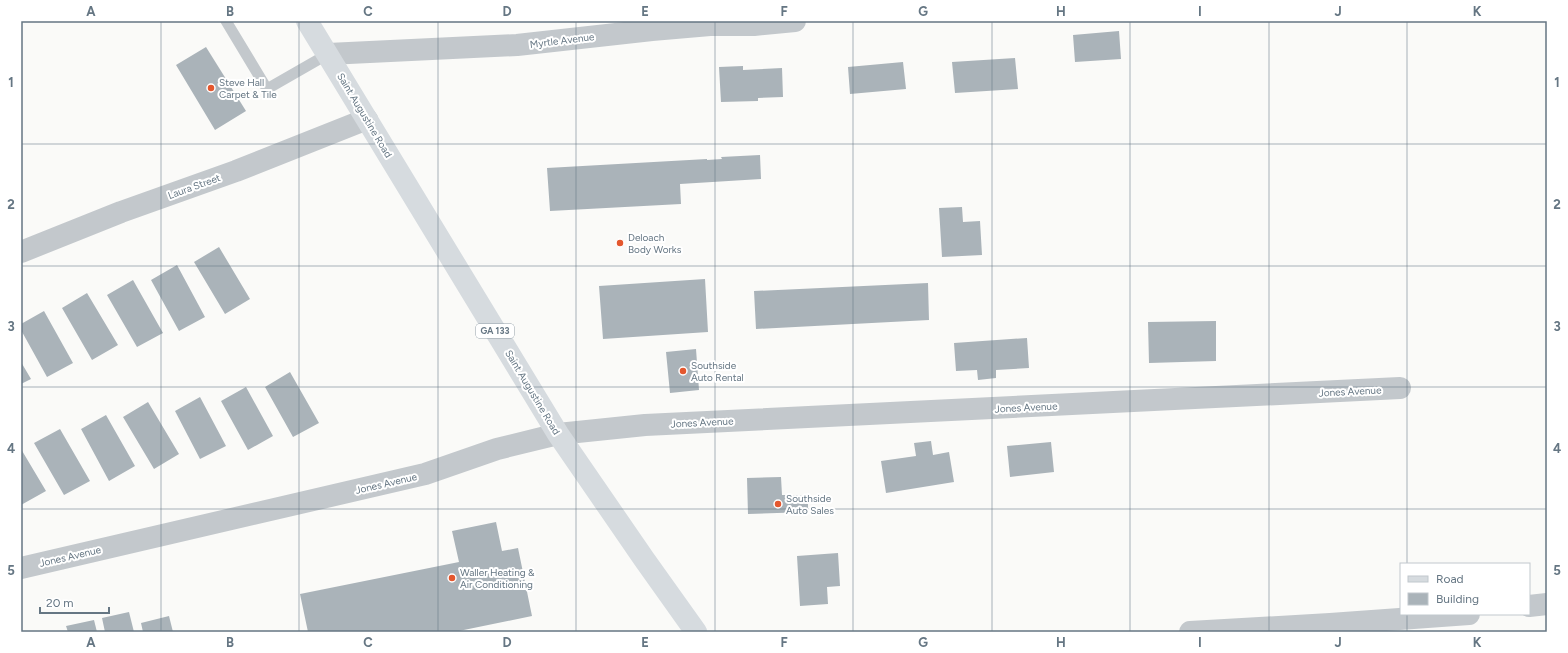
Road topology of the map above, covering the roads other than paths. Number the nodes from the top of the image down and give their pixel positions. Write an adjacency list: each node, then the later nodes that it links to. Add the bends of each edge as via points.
1 (226, 21): 4 (lane, via 267,89)
2 (307, 21): 4 (main road, Saint Augustine Road / GA 133)
3 (795, 21): 4 (street, Myrtle Avenue, via 652,30 517,45)
4 (328, 54): 5 (main road, Saint Augustine Road / GA 133)
5 (367, 118): 6 (street, Laura Street, via 236,171 121,212); 8 (main road, Saint Augustine Road / GA 133)
6 (21, 252)
7 (1400, 388): 8 (street, Jones Avenue, via 645,425)
8 (558, 434): 9 (street, Jones Avenue, via 497,449 425,474); 13 (main road, Saint Augustine Road / GA 133)
9 (21, 568)
10 (1547, 604): 11 (street)
11 (1530, 606)
12 (1455, 615): 14 (street)
13 (696, 632)
14 (1190, 632)

